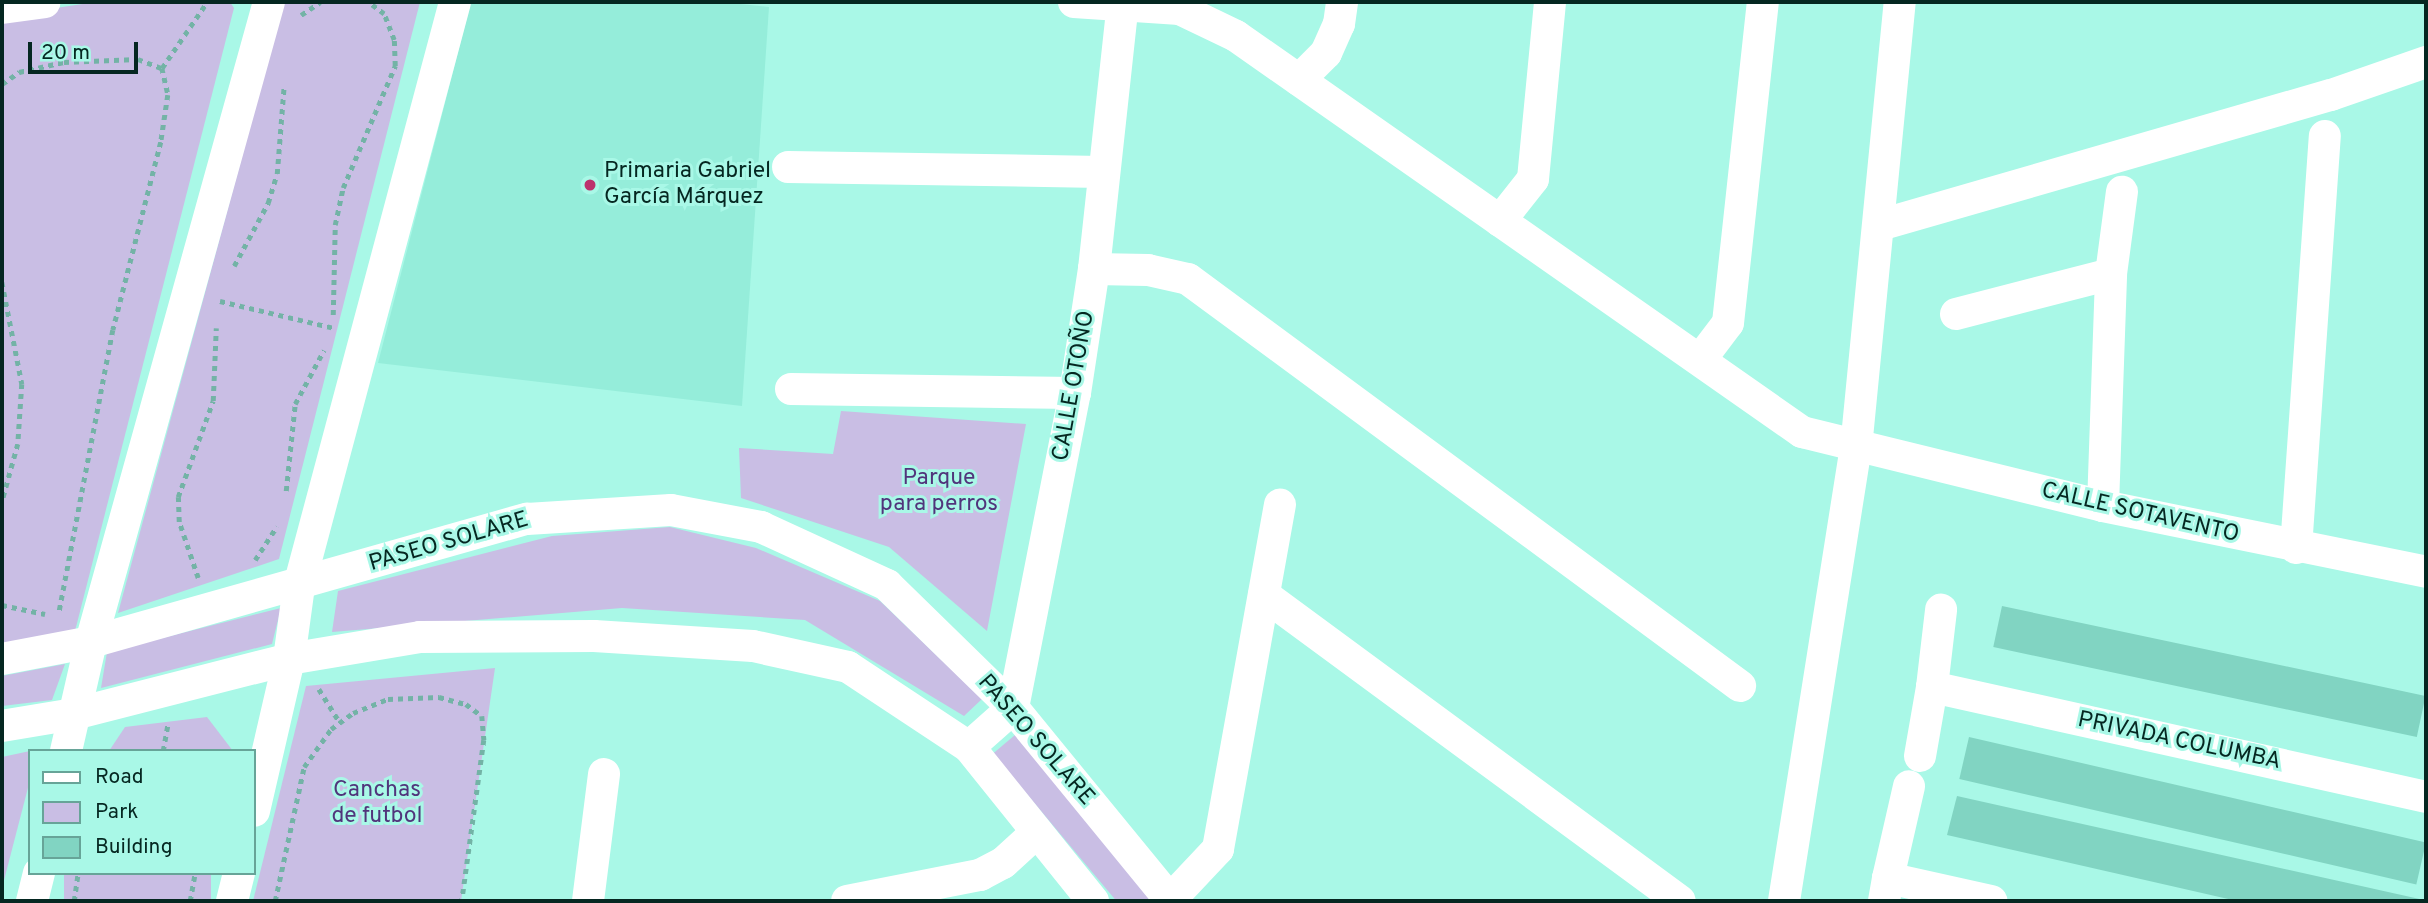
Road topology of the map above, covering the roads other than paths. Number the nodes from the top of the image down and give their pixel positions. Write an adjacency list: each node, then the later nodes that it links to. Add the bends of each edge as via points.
1 (45, 2): 10 (street)
2 (269, 2): 33 (street)
3 (455, 2): 30 (street)
4 (1074, 2): 9 (street, CALLE SOTAVENTO)
5 (1342, 2): 12 (street, via 1339,24 1326,53)
6 (1550, 2): 17 (street, via 1532,179)
7 (1763, 2): 22 (street, via 1728,323)
8 (1900, 2): 18 (street)
9 (1123, 4): 12 (street, CALLE SOTAVENTO, via 1180,9 1236,36); 15 (street, CALLE OTOÑO)
10 (2, 8)
11 (2426, 62): 18 (street, via 2331,95)
12 (1299, 80): 17 (street, CALLE SOTAVENTO)
13 (2325, 136): 28 (street)
14 (788, 167): 15 (street)
15 (1102, 172): 19 (street, CALLE OTOÑO)
16 (2122, 192): 20 (street)
17 (1500, 221): 22 (street, CALLE SOTAVENTO)
18 (1880, 225): 25 (street)
19 (1094, 269): 24 (street, CALLE OTOÑO); 36 (street, via 1148,270 1188,279)
20 (2111, 274): 21 (street); 27 (street)
21 (1956, 314)
22 (1700, 360): 25 (street, CALLE SOTAVENTO, via 1802,432)
23 (791, 389): 24 (street)
24 (1075, 393): 38 (street, CALLE OTOÑO)
25 (1856, 448): 27 (street, CALLE SOTAVENTO); 59 (street)
26 (1280, 505): 31 (street)
27 (2103, 506): 28 (street, CALLE SOTAVENTO)
28 (2296, 548): 29 (street, CALLE SOTAVENTO)
29 (2426, 572)
30 (299, 586): 33 (street, PASEO SOLARE); 35 (street); 38 (street, PASEO SOLARE, via 527,519 671,510 761,527 887,585)
31 (1264, 595): 52 (street, via 1218,849); 58 (street)
32 (1941, 610): 37 (street)
33 (91, 642): 34 (street, PASEO SOLARE); 39 (street)
34 (2, 659)
35 (289, 659): 39 (street); 41 (street, via 420,637 594,636 753,646 848,667); 47 (street)
36 (1740, 686)
37 (1932, 687): 43 (street); 46 (street, PRIVADA COLUMBA)
38 (1013, 708): 41 (street); 52 (street, PASEO SOLARE)
39 (74, 715): 40 (street); 42 (street)
40 (2, 726)
41 (969, 747): 48 (street)
42 (66, 749)
43 (1920, 757)
44 (604, 774): 55 (street)
45 (1909, 786): 51 (street)
46 (2426, 797)
47 (256, 802)
48 (1037, 832): 56 (street, via 1003,863 980,875); 57 (street)
49 (38, 875): 53 (street)
50 (238, 875): 54 (street)
51 (1886, 890): 60 (street)
52 (1171, 900)
53 (32, 901)
54 (232, 901)
55 (588, 901)
56 (847, 901)
57 (1093, 901)
58 (1680, 901)
59 (1784, 901)
60 (1991, 901)

